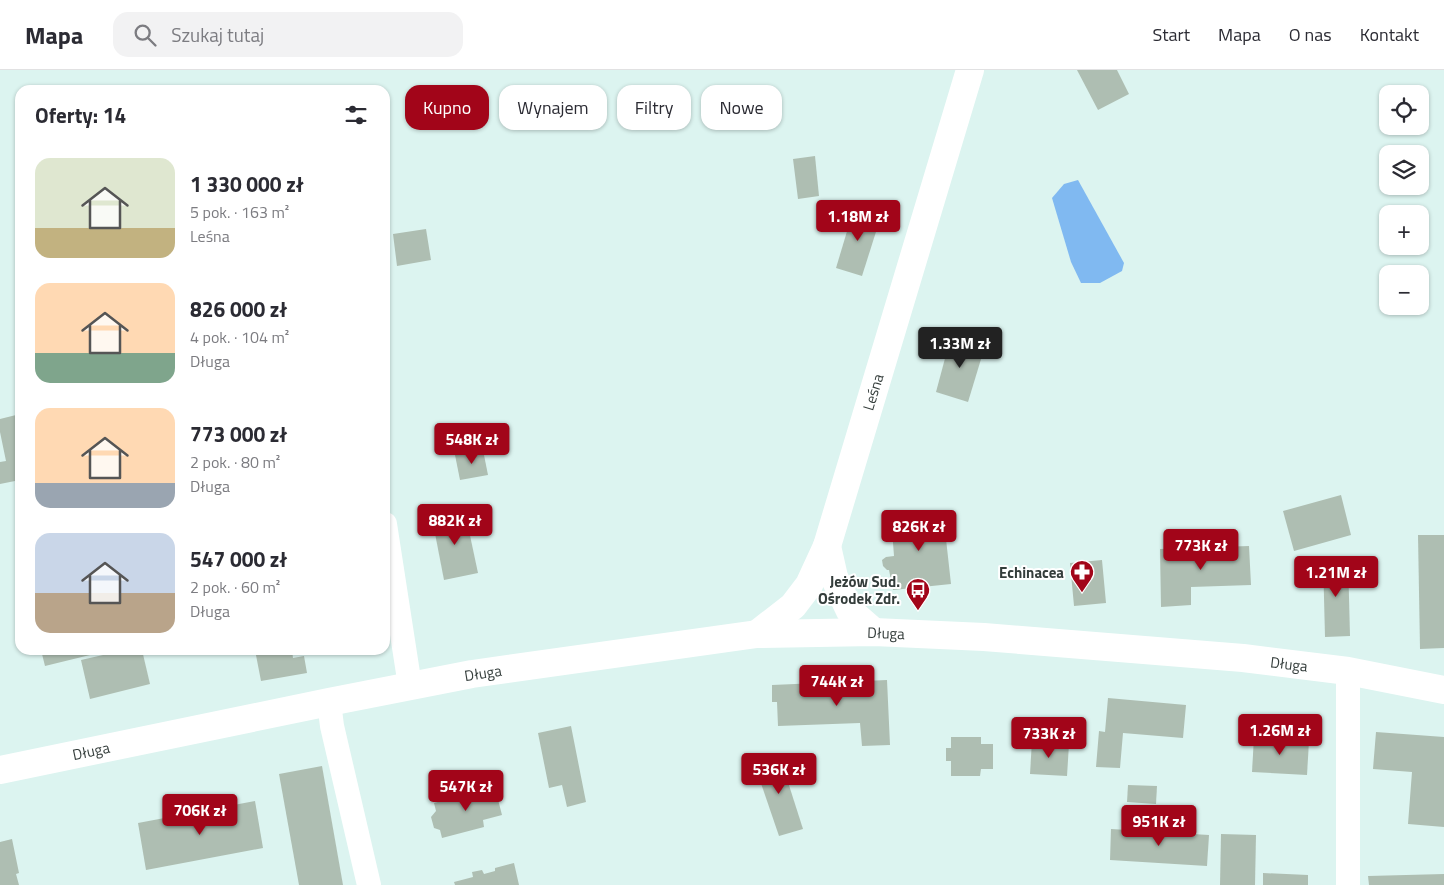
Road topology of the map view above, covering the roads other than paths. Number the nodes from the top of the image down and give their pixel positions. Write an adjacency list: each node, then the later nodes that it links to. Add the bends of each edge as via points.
1 (970, 70): 2 (street, Leśna)
2 (827, 546): 4 (street, via 834,577 850,610); 5 (street, Leśna, via 809,585 793,606)
3 (390, 556): 7 (street)
4 (874, 632): 5 (street, Długa); 6 (street, Długa, via 984,637 1224,656)
5 (758, 634): 7 (street, Długa, via 472,674)
6 (1348, 671): 8 (street, Długa); 12 (street)
7 (410, 686): 9 (street, Długa)
8 (1444, 690)
9 (329, 702): 10 (street, Długa); 11 (street)
10 (0, 770)
11 (369, 885)
12 (1348, 885)

